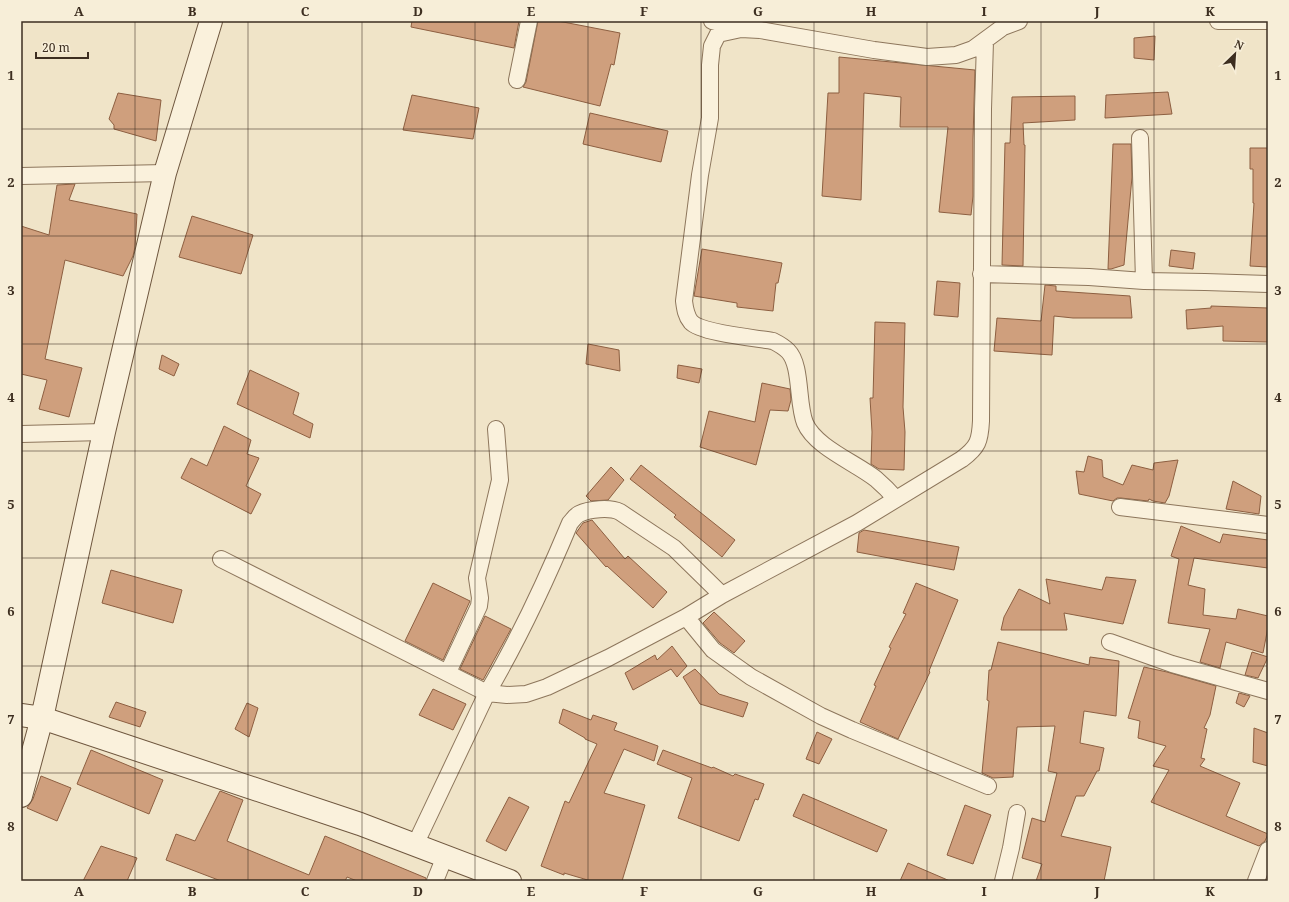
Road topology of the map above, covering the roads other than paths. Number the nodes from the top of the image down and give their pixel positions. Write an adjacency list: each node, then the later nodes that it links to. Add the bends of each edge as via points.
1 (211, 21): 11 (main road)
2 (529, 21): 9 (street)
3 (712, 21): 7 (street)
4 (1019, 21): 8 (street, via 1003,27)
5 (1218, 21): 6 (street)
6 (1268, 21)
7 (742, 29): 8 (street, via 927,57 956,55); 19 (street, via 718,34 712,46 710,118 700,175 684,301 685,312 692,323 704,329 773,341 790,352 797,374 805,422 812,435 877,480)
8 (985, 41): 13 (street)
9 (517, 80)
10 (1140, 138): 14 (street)
11 (165, 173): 12 (street); 17 (main road)
12 (21, 176)
13 (981, 274): 14 (street); 19 (street, via 980,438 972,451 962,459)
14 (1144, 281): 15 (street)
15 (1268, 284)
16 (496, 429): 26 (street, via 500,480 477,578 480,606)
17 (104, 432): 18 (street); 29 (main road)
18 (21, 434)
19 (896, 499): 23 (street, via 857,523)
20 (1120, 507): 21 (street)
21 (1268, 525)
22 (221, 559): 26 (street)
23 (722, 595): 24 (street); 28 (street, via 674,548 613,508 579,514 570,524 532,610)
24 (686, 617): 28 (street, via 547,687 526,694); 30 (street, via 713,650 751,677 821,716)
25 (1110, 642): 27 (street, via 1172,664)
26 (448, 672): 28 (street)
27 (1268, 691)
28 (487, 693): 33 (street)
29 (32, 716): 31 (main road); 33 (main road, via 353,822)
30 (988, 786)
31 (21, 796)
32 (1017, 813): 38 (street)
33 (415, 845): 35 (main road)
34 (1268, 850): 39 (street)
35 (446, 856): 36 (street); 37 (main road)
36 (435, 881)
37 (510, 881)
38 (1003, 881)
39 (1256, 881)

